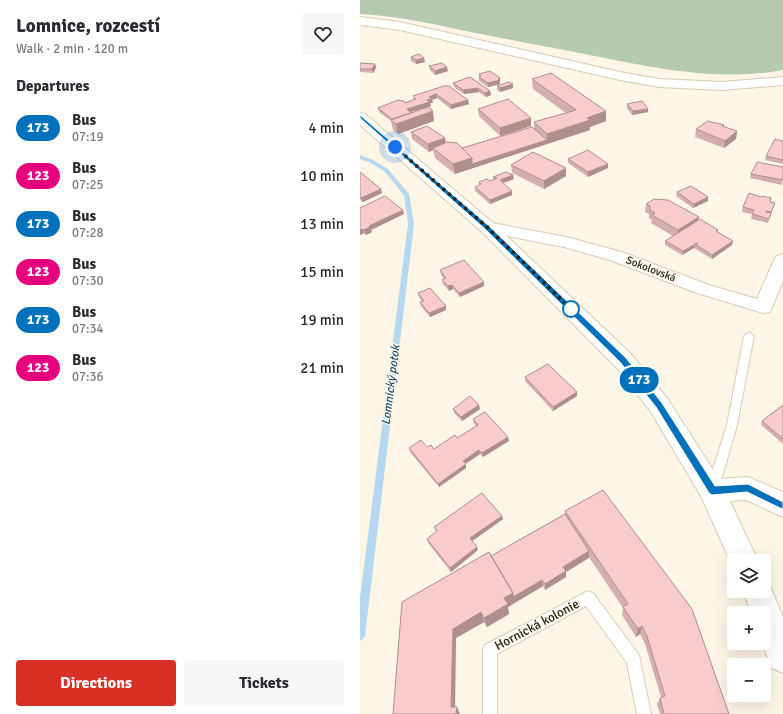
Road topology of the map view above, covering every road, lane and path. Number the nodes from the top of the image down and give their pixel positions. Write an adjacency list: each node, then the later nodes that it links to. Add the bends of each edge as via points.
1 (360, 21): 2 (street, via 400,26 660,83 722,86)
2 (783, 81)
3 (360, 117): 4 (street)
4 (487, 227): 5 (street, Sokolovská, via 566,242 616,256 703,290 763,307); 7 (street, via 623,360 659,405)
5 (783, 260)
6 (749, 336): 7 (lane, via 732,425)
7 (712, 491): 8 (street, via 748,488); 9 (street)
8 (783, 505)
9 (741, 554)
10 (761, 598): 11 (street)
11 (783, 657)
12 (490, 714): 13 (lane, Hornická kolonie, via 490,650 588,598 634,660)
13 (644, 714)

